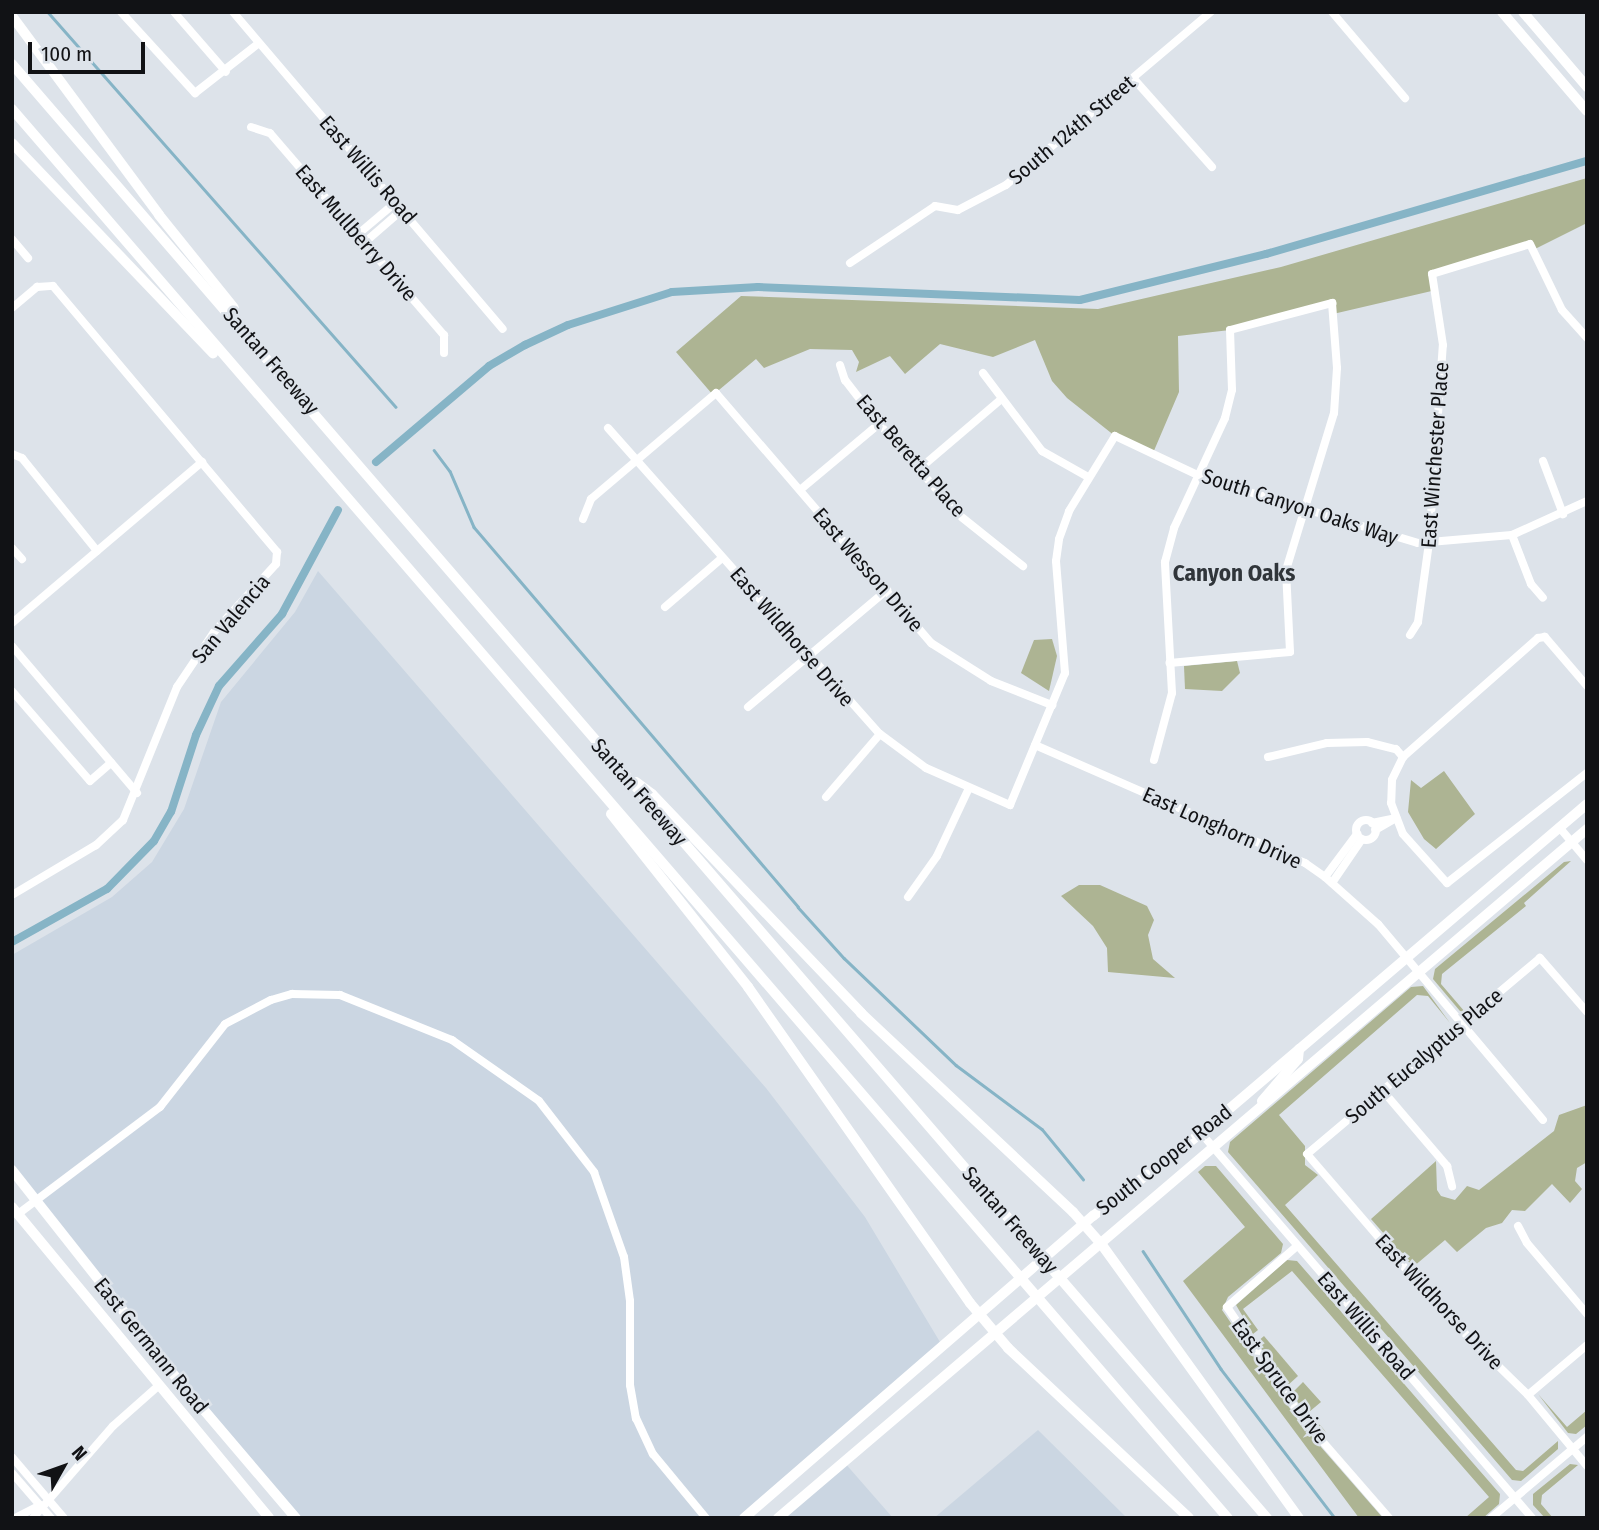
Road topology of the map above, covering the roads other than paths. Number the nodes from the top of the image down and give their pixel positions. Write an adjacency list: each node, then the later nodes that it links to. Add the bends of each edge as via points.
1 (121, 12): 11 (street, via 187,88 199,93)
2 (174, 12): 11 (street)
3 (233, 12): 9 (street, East Willis Road)
4 (1211, 12): 12 (street, South 124th Street)
5 (1332, 12): 14 (street)
6 (1502, 12): 16 (main road)
7 (1523, 12): 13 (main road)
8 (12, 16): 40 (highway, via 159,215)
9 (259, 43): 11 (street); 20 (street, East Willis Road)
10 (12, 64): 40 (highway, Santan Freeway)
11 (226, 72)
12 (1133, 78): 19 (street); 28 (street, South 124th Street, via 1006,185 958,210 935,206)
13 (1587, 87)
14 (1405, 98)
15 (12, 109): 35 (highway, Santan Freeway)
16 (1587, 111)
17 (251, 127): 24 (street, East Mullberry Drive, via 270,133)
18 (12, 143): 35 (highway, via 203,344)
19 (1212, 167)
20 (396, 202): 21 (street, East Willis Road); 22 (street)
21 (402, 210): 23 (street); 30 (street, East Willis Road)
22 (374, 221): 23 (street); 24 (street)
23 (381, 229): 26 (street)
24 (357, 235): 26 (street, East Mullberry Drive)
25 (12, 239): 27 (street)
26 (364, 243): 32 (street, East Mullberry Drive, via 444,335)
27 (28, 258)
28 (850, 263)
29 (12, 308): 43 (street, San Valencia, via 37,287 53,286)
30 (503, 329)
31 (1587, 338): 53 (street, East Winchester Place, via 1562,310 1530,244 1432,274 1443,345)
32 (444, 353)
33 (840, 366): 37 (street, East Beretta Place, via 845,380)
34 (983, 373): 36 (street)
35 (252, 388): 77 (highway, Santan Freeway)
36 (999, 401): 44 (street); 46 (street, via 1042,451)
37 (879, 424): 44 (street, East Beretta Place); 47 (street)
38 (608, 428): 41 (street, East Wildhorse Drive)
39 (12, 454): 55 (street, via 22,457)
40 (352, 454): 78 (highway, Santan Freeway)
41 (636, 460): 47 (street, East Wesson Drive, via 716,393); 51 (street, via 592,499); 56 (street, East Wildhorse Drive)
42 (1543, 461): 50 (street)
43 (202, 462): 55 (street); 81 (street, San Valencia, via 277,552 276,564 195,658 177,687)
44 (918, 470): 58 (street, East Beretta Place, via 959,515)
45 (1200, 476): 46 (street, South Canyon Oaks Way, via 1115,436); 49 (street, South Canyon Oaks Way); 49 (street, via 1232,390 1230,330 1332,303 1337,368 1334,413); 66 (street, via 1174,528 1165,562)
46 (1088, 477): 69 (street, South Canyon Oaks Way, via 1069,511 1056,561 1065,673)
47 (800, 490): 59 (street, East Wesson Drive)
48 (1587, 501): 50 (street, South Canyon Oaks Way)
49 (1306, 511): 53 (street, South Canyon Oaks Way, via 1393,538); 66 (street, via 1286,570 1290,652)
50 (1563, 514): 52 (street, South Canyon Oaks Way)
51 (583, 519)
52 (1512, 535): 53 (street, South Canyon Oaks Way); 60 (street, via 1531,584)
53 (1429, 543): 63 (street, East Winchester Place, via 1418,622)
54 (13, 550): 57 (street)
55 (97, 551): 62 (street)
56 (722, 558): 61 (street); 65 (street, East Wildhorse Drive)
57 (22, 559)
58 (1023, 566)
59 (887, 590): 65 (street); 69 (street, East Wesson Drive, via 930,643 959,664)
60 (1543, 598)
61 (665, 607)
62 (12, 623)
63 (1410, 635)
64 (12, 646): 76 (street)
65 (807, 655): 70 (street); 71 (street, East Wildhorse Drive)
66 (1170, 663): 75 (street, via 1172,693)
67 (1587, 686): 74 (street, via 1545,637 1538,638)
68 (12, 691): 76 (street, via 90,781)
69 (1052, 705): 72 (street, South Canyon Oaks Way)
70 (748, 706)
71 (880, 734): 80 (street, East Wildhorse Drive, via 926,768); 82 (street)
72 (1035, 745): 84 (street, South Canyon Oaks Way); 92 (street, East Longhorn Drive, via 1305,863)
73 (1268, 757): 74 (street, via 1327,743 1367,741 1396,749)
74 (1402, 757): 85 (street, via 1392,780)
75 (1154, 760)
76 (111, 763): 81 (street)
77 (579, 766): 115 (highway, via 606,808 748,987); 139 (highway, Santan Freeway)
78 (619, 770): 110 (highway, via 652,794 783,936); 140 (highway, Santan Freeway)
79 (1587, 773): 85 (street, via 1447,883 1409,843)
80 (969, 788): 84 (street, East Wildhorse Drive); 94 (street, via 937,856)
81 (137, 793): 93 (street, San Valencia, via 122,820 96,845)
82 (826, 797)
83 (1587, 804): 87 (main road, South Cooper Road)
84 (1010, 805)
85 (1396, 818): 86 (street)
86 (1374, 826): 89 (street, via 1370,839); 89 (street, via 1359,823)
87 (1559, 827): 90 (street); 95 (main road, South Cooper Road)
88 (1587, 829): 90 (main road, South Cooper Road)
89 (1359, 836): 92 (street)
90 (1572, 842): 91 (street); 96 (main road, South Cooper Road)
91 (1587, 860)
92 (1328, 880): 95 (street, East Longhorn Drive, via 1378,924)
93 (12, 895)
94 (908, 897)
95 (1407, 958): 96 (street, East Longhorn Drive); 99 (main road, South Cooper Road)
96 (1418, 971): 98 (street, East Longhorn Drive); 101 (main road, South Cooper Road)
97 (1587, 1012): 98 (street, South Eucalyptus Place, via 1540,958)
98 (1462, 1023): 100 (street, South Eucalyptus Place); 102 (street, East Longhorn Drive)
99 (1299, 1049): 101 (main road, via 1294,1064); 103 (main road, South Cooper Road)
100 (1383, 1091): 105 (street, South Eucalyptus Place); 107 (street, via 1447,1166)
101 (1256, 1110): 104 (main road, South Cooper Road)
102 (1543, 1119)
103 (1201, 1133): 104 (street, East Willis Road); 110 (main road, South Cooper Road)
104 (1213, 1147): 112 (main road, South Cooper Road); 113 (street, East Willis Road)
105 (1307, 1154): 120 (street, East Wildhorse Drive, via 1444,1313)
106 (12, 1170): 108 (main road, East Germann Road)
107 (1452, 1186)
108 (36, 1201): 109 (street); 118 (main road, East Germann Road); 135 (street, via 170,1098 225,1024 271,1000 292,994 340,995 452,1040 539,1101 593,1171 624,1257 630,1301 630,1385 636,1418 666,1473)
109 (15, 1210): 119 (main road, East Germann Road)
110 (1083, 1224): 112 (highway); 115 (main road, South Cooper Road)
111 (1518, 1226): 114 (street)
112 (1102, 1245): 116 (main road, South Cooper Road); 141 (highway)
113 (1297, 1246): 127 (street, East Willis Road); 142 (street, East Spruce Drive, via 1227,1307 1303,1419)
114 (1587, 1314)
115 (980, 1315): 116 (highway); 136 (main road, South Cooper Road)
116 (997, 1335): 137 (main road, South Cooper Road); 138 (highway)
117 (1587, 1345): 120 (street)
118 (173, 1373): 119 (main road); 134 (main road, East Germann Road)
119 (158, 1386): 126 (street, via 113,1426); 133 (main road, East Germann Road)
120 (1528, 1395): 122 (street, East Wildhorse Drive)
121 (1587, 1437): 122 (street)
122 (1573, 1449): 124 (street, East Wildhorse Drive); 127 (street)
123 (12, 1457): 126 (street)
124 (1587, 1466)
125 (12, 1473): 128 (street)
126 (47, 1498): 128 (street); 132 (street)
127 (1514, 1498): 143 (street); 144 (street, East Willis Road)
128 (40, 1505): 129 (street); 130 (street); 131 (street)
129 (15, 1518)
130 (33, 1518)
131 (51, 1518)
132 (64, 1518)
133 (269, 1518)
134 (296, 1518)
135 (706, 1518)
136 (744, 1518)
137 (778, 1518)
138 (1189, 1518)
139 (1228, 1518)
140 (1267, 1518)
141 (1299, 1518)
142 (1389, 1518)
143 (1491, 1518)
144 (1532, 1518)

